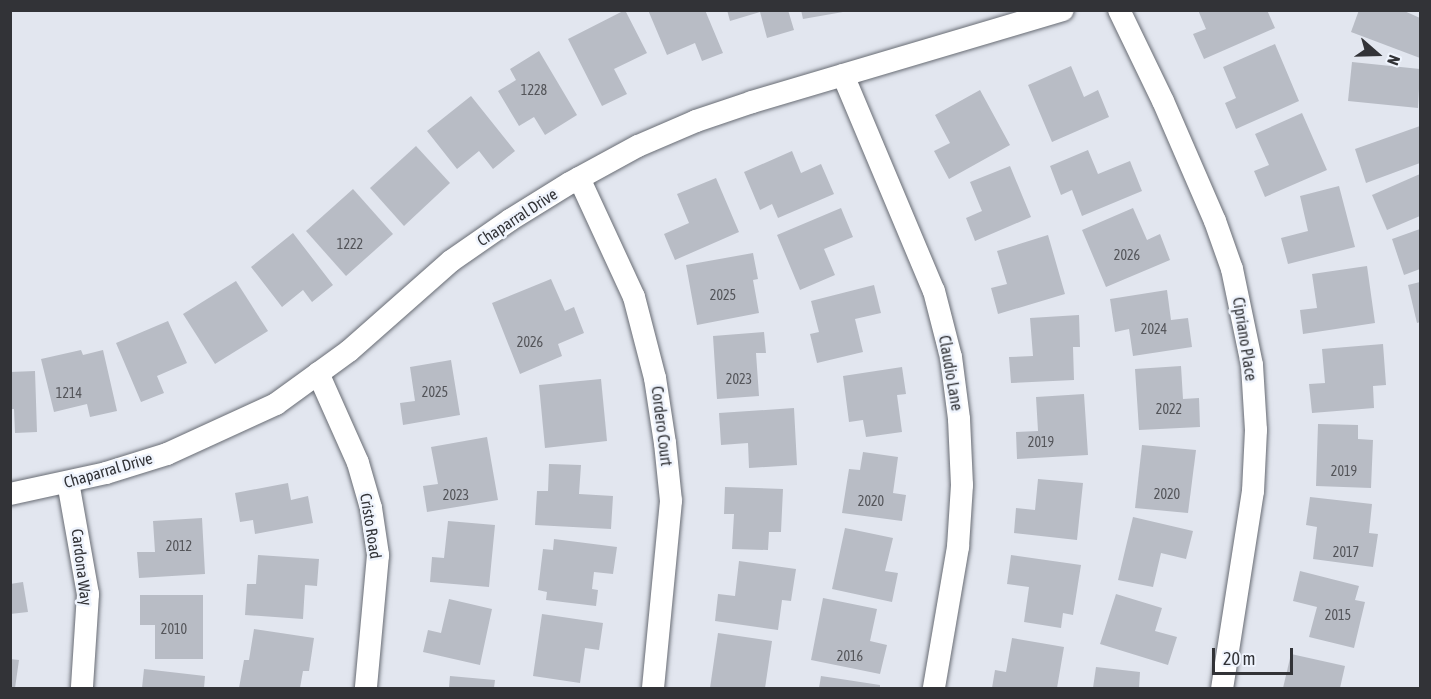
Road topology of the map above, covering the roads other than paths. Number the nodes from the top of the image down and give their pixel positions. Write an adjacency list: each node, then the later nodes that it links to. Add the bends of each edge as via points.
1 (1063, 10): 3 (street, Chaparral Drive)
2 (1119, 10): 12 (street, Cipriano Place, via 1215,221 1232,269 1252,365 1254,491)
3 (843, 75): 4 (street, Chaparral Drive, via 696,121); 11 (street, Claudio Lane, via 934,291 951,357 963,485 958,546)
4 (579, 178): 5 (street, Chaparral Drive, via 451,261); 10 (street, Cordero Court, via 634,297 655,378 665,443 670,501)
5 (318, 373): 6 (street, Chaparral Drive, via 276,404 222,431 167,454); 9 (street, Cristo Road, via 358,464 377,543)
6 (68, 482): 7 (street, Chaparral Drive); 8 (street, Cardona Way, via 88,594)
7 (10, 494)
8 (82, 688)
9 (366, 688)
10 (653, 688)
11 (934, 688)
12 (1222, 688)

